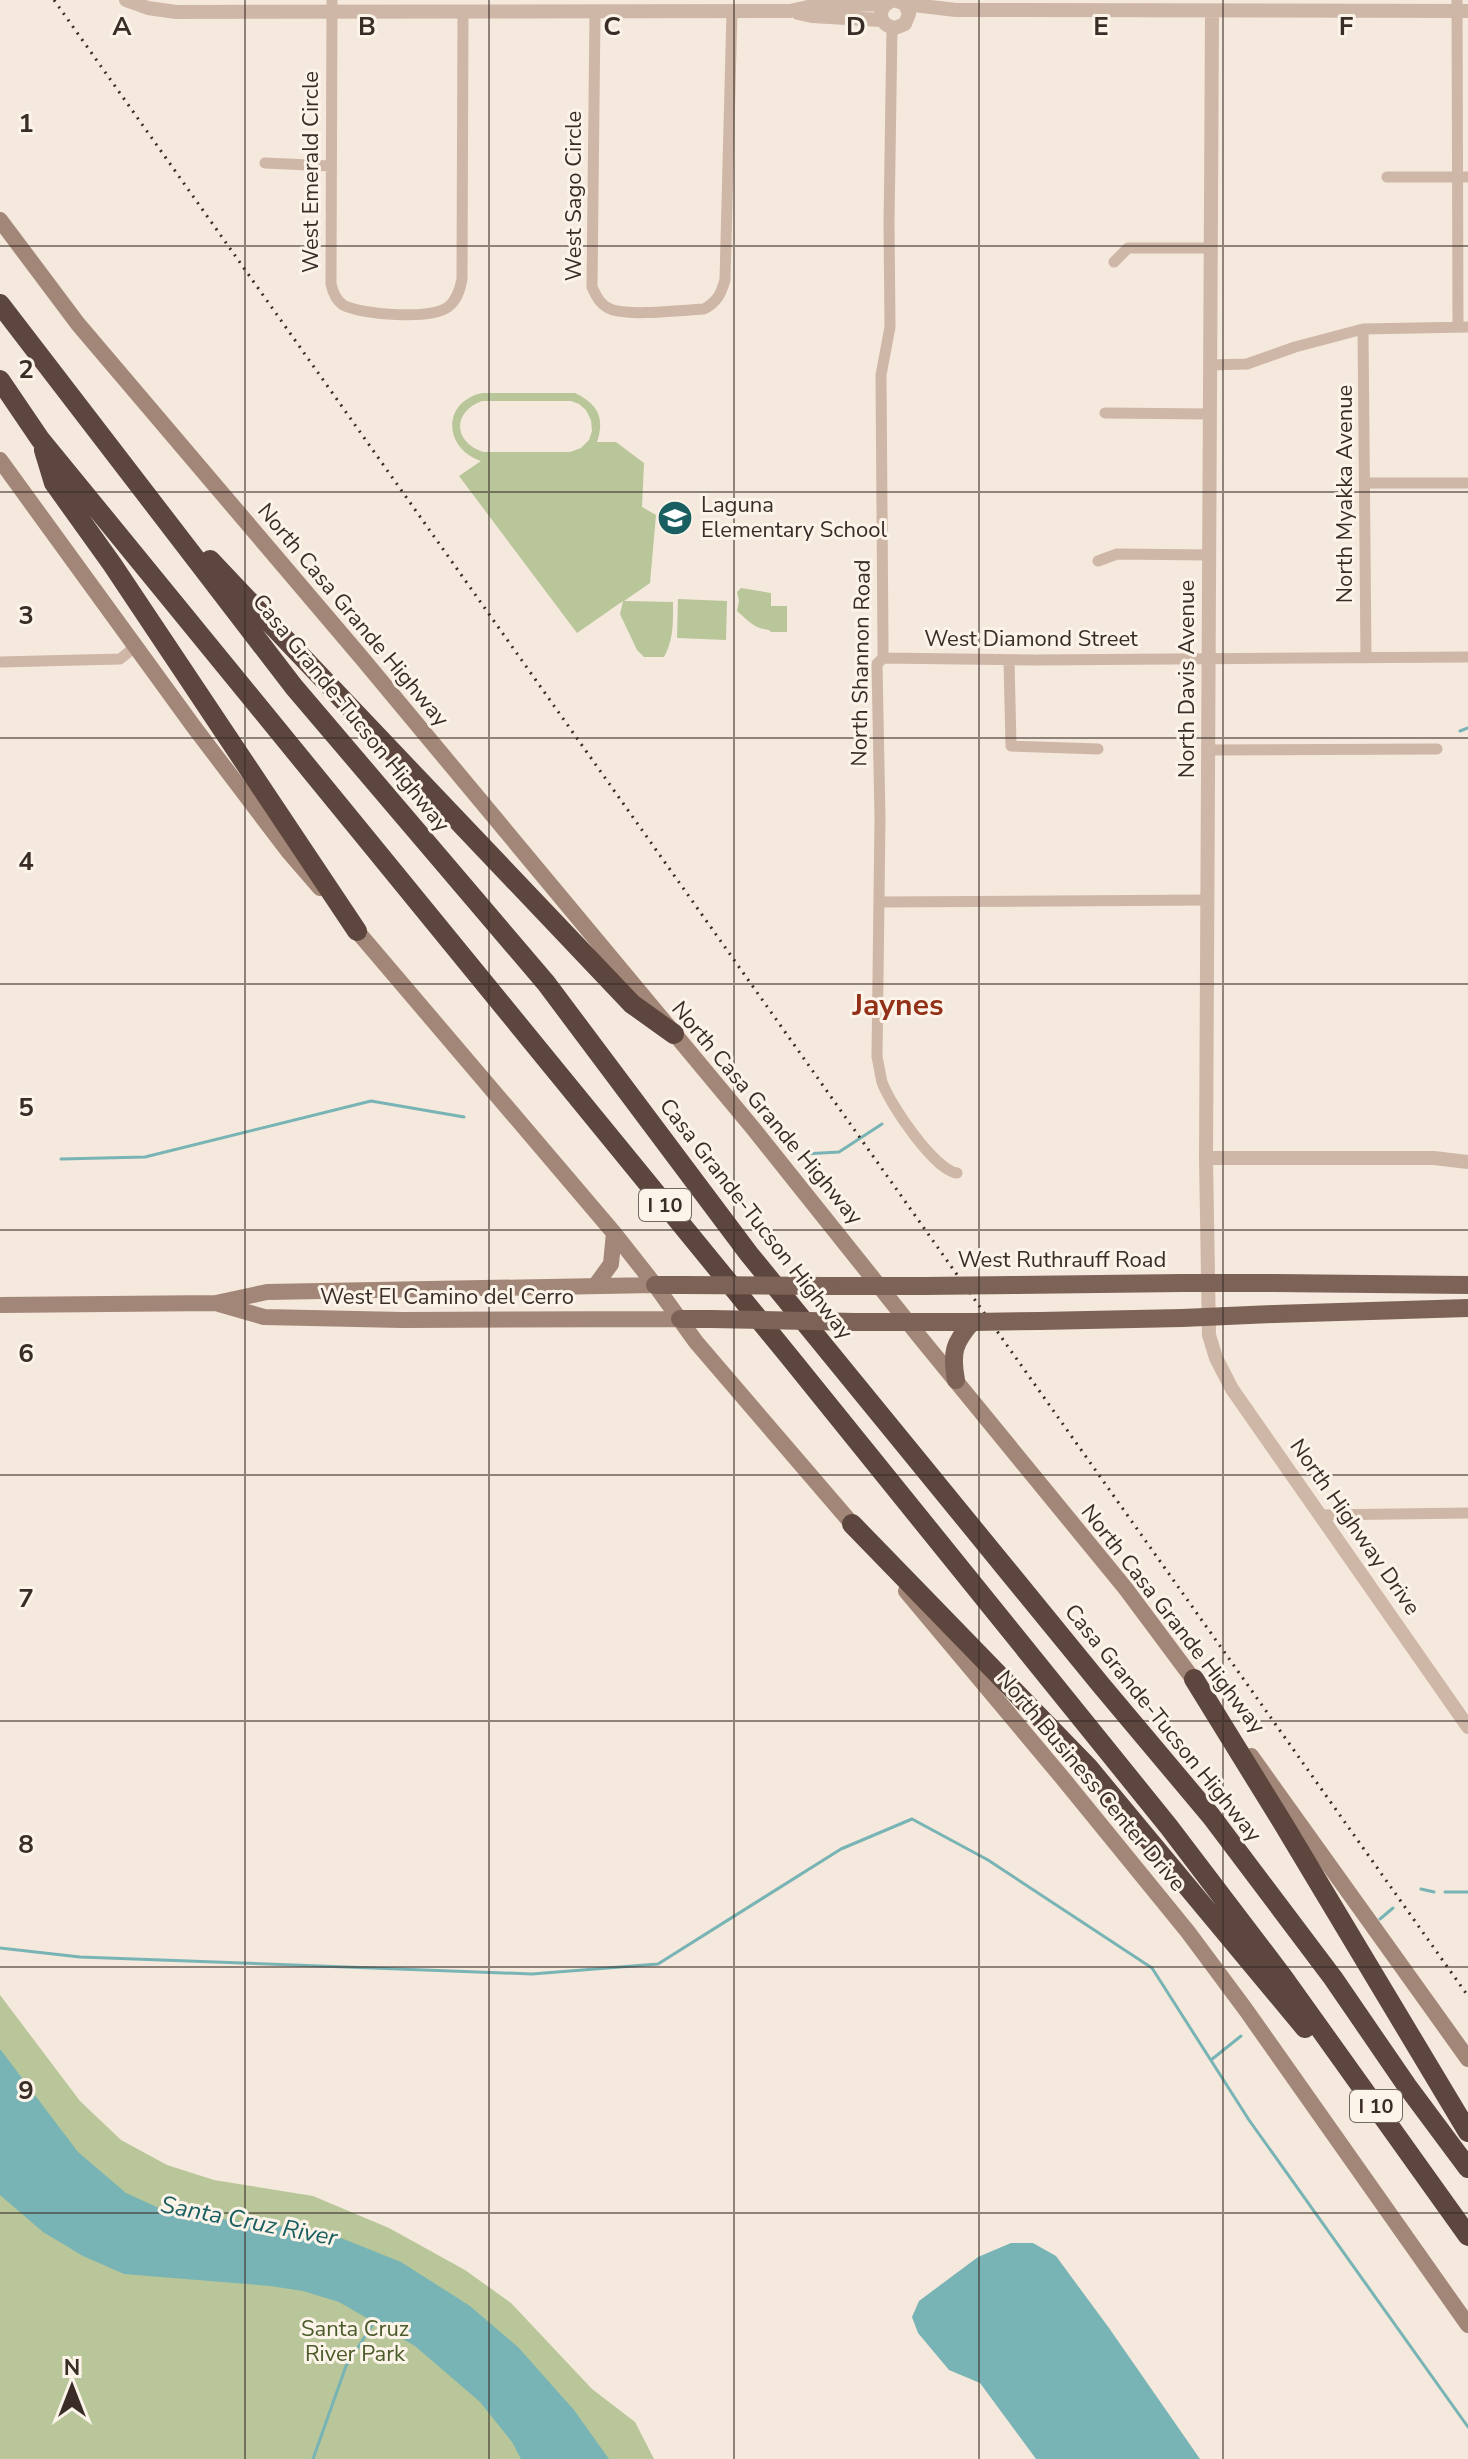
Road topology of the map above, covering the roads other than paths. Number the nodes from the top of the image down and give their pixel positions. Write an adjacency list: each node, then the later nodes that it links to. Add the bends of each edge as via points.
1 (126, 0): 7 (street, via 176,12)
2 (885, 4): 3 (street); 11 (street); 16 (street, via 881,11)
3 (905, 4): 9 (street); 15 (street)
4 (1020, 5): 5 (street); 9 (street)
5 (1134, 5): 12 (street)
6 (1329, 5): 8 (street); 12 (street)
7 (332, 6): 13 (street); 18 (street, West Emerald Circle)
8 (1460, 7): 20 (street)
9 (956, 10): 15 (street)
10 (732, 11): 11 (street); 14 (street); 14 (street, West Sago Circle, via 721,295 704,309 628,312 598,301 592,287)
11 (790, 11): 16 (street)
12 (1212, 11): 22 (street, North Davis Avenue)
13 (463, 12): 14 (street); 18 (street, West Emerald Circle, via 462,279 449,306 432,313 369,313 337,300 331,284)
14 (595, 12)
15 (907, 21): 16 (street, via 902,26)
16 (886, 24): 40 (street, North Shannon Road, via 890,327 881,375)
17 (265, 163): 18 (street)
18 (331, 166)
19 (1387, 177): 20 (street)
20 (1462, 177): 25 (street)
21 (0, 220): 51 (main road, North Casa Grande Highway, via 78,324)
22 (1210, 248): 23 (street, via 1128,248); 27 (street, North Davis Avenue)
23 (1114, 262)
24 (0, 304): 35 (highway, Casa Grande-Tucson Highway / I 10)
25 (1463, 327): 26 (street)
26 (1363, 329): 27 (street, via 1247,364); 33 (street, North Myakka Avenue)
27 (1209, 365): 30 (street, North Davis Avenue)
28 (0, 380): 31 (highway, I 10)
29 (1105, 413): 30 (street)
30 (1209, 414): 36 (street, North Davis Avenue)
31 (40, 439): 50 (highway, via 54,483); 75 (highway, I 10, via 1159,1814)
32 (0, 460): 38 (main road)
33 (1366, 483): 34 (street); 41 (street, North Myakka Avenue)
34 (1468, 483)
35 (151, 502): 51 (highway, via 632,1004); 76 (highway, Casa Grande-Tucson Highway / I 10, via 294,687 546,983 749,1254 1211,1816)
36 (1209, 555): 37 (street, via 1117,554); 42 (street, North Davis Avenue)
37 (1098, 561)
38 (135, 647): 44 (street, via 120,659); 50 (main road, via 288,851)
39 (1468, 657): 41 (street, West Diamond Street)
40 (883, 658): 43 (street, West Diamond Street); 49 (street, North Shannon Road, via 877,664)
41 (1366, 658): 42 (street, West Diamond Street)
42 (1208, 659): 43 (street, West Diamond Street); 47 (street, North Davis Avenue)
43 (1009, 660): 45 (street, via 1011,746)
44 (0, 662)
45 (1098, 749)
46 (1437, 749): 47 (street)
47 (1208, 750): 48 (street, North Davis Avenue)
48 (1208, 900): 49 (street); 52 (street, North Davis Avenue)
49 (879, 902): 54 (street, North Shannon Road, via 877,1057 882,1083 936,1161)
50 (357, 931): 55 (main road)
51 (674, 1034): 59 (main road, North Casa Grande Highway)
52 (1206, 1158): 53 (street); 66 (street, North Davis Avenue)
53 (1468, 1162)
54 (957, 1173)
55 (614, 1233): 56 (main road); 58 (main road, via 611,1264)
56 (655, 1285): 58 (main road, West El Camino del Cerro); 59 (main road, West Ruthrauff Road, bridge); 63 (main road, North Business Center Drive)
57 (1468, 1285): 59 (main road, West Ruthrauff Road, bridge)
58 (595, 1286): 60 (main road, West El Camino del Cerro, via 267,1292)
59 (880, 1286): 64 (main road, North Casa Grande Highway)
60 (216, 1303): 61 (main road, West El Camino del Cerro); 63 (main road, West El Camino del Cerro, via 264,1317)
61 (0, 1305)
62 (1468, 1308): 65 (main road, bridge)
63 (680, 1319): 64 (main road, bridge); 70 (main road, North Business Center Drive)
64 (908, 1322): 65 (main road); 67 (main road, North Casa Grande Highway)
65 (965, 1325): 67 (main road, via 954,1346)
66 (1212, 1347): 69 (street, North Highway Drive, via 1232,1389)
67 (956, 1380): 71 (main road, North Casa Grande Highway)
68 (1468, 1513): 69 (street)
69 (1319, 1515): 72 (street, North Highway Drive)
70 (852, 1524): 75 (highway, via 1088,1767); 78 (main road, North Business Center Drive, via 1188,1932)
71 (1194, 1679): 73 (main road, North Casa Grande Highway); 74 (highway)
72 (1466, 1721)
73 (1468, 2059)
74 (1468, 2132)
75 (1403, 2145): 77 (highway, I 10)
76 (1468, 2168)
77 (1468, 2236)
78 (1468, 2325)

